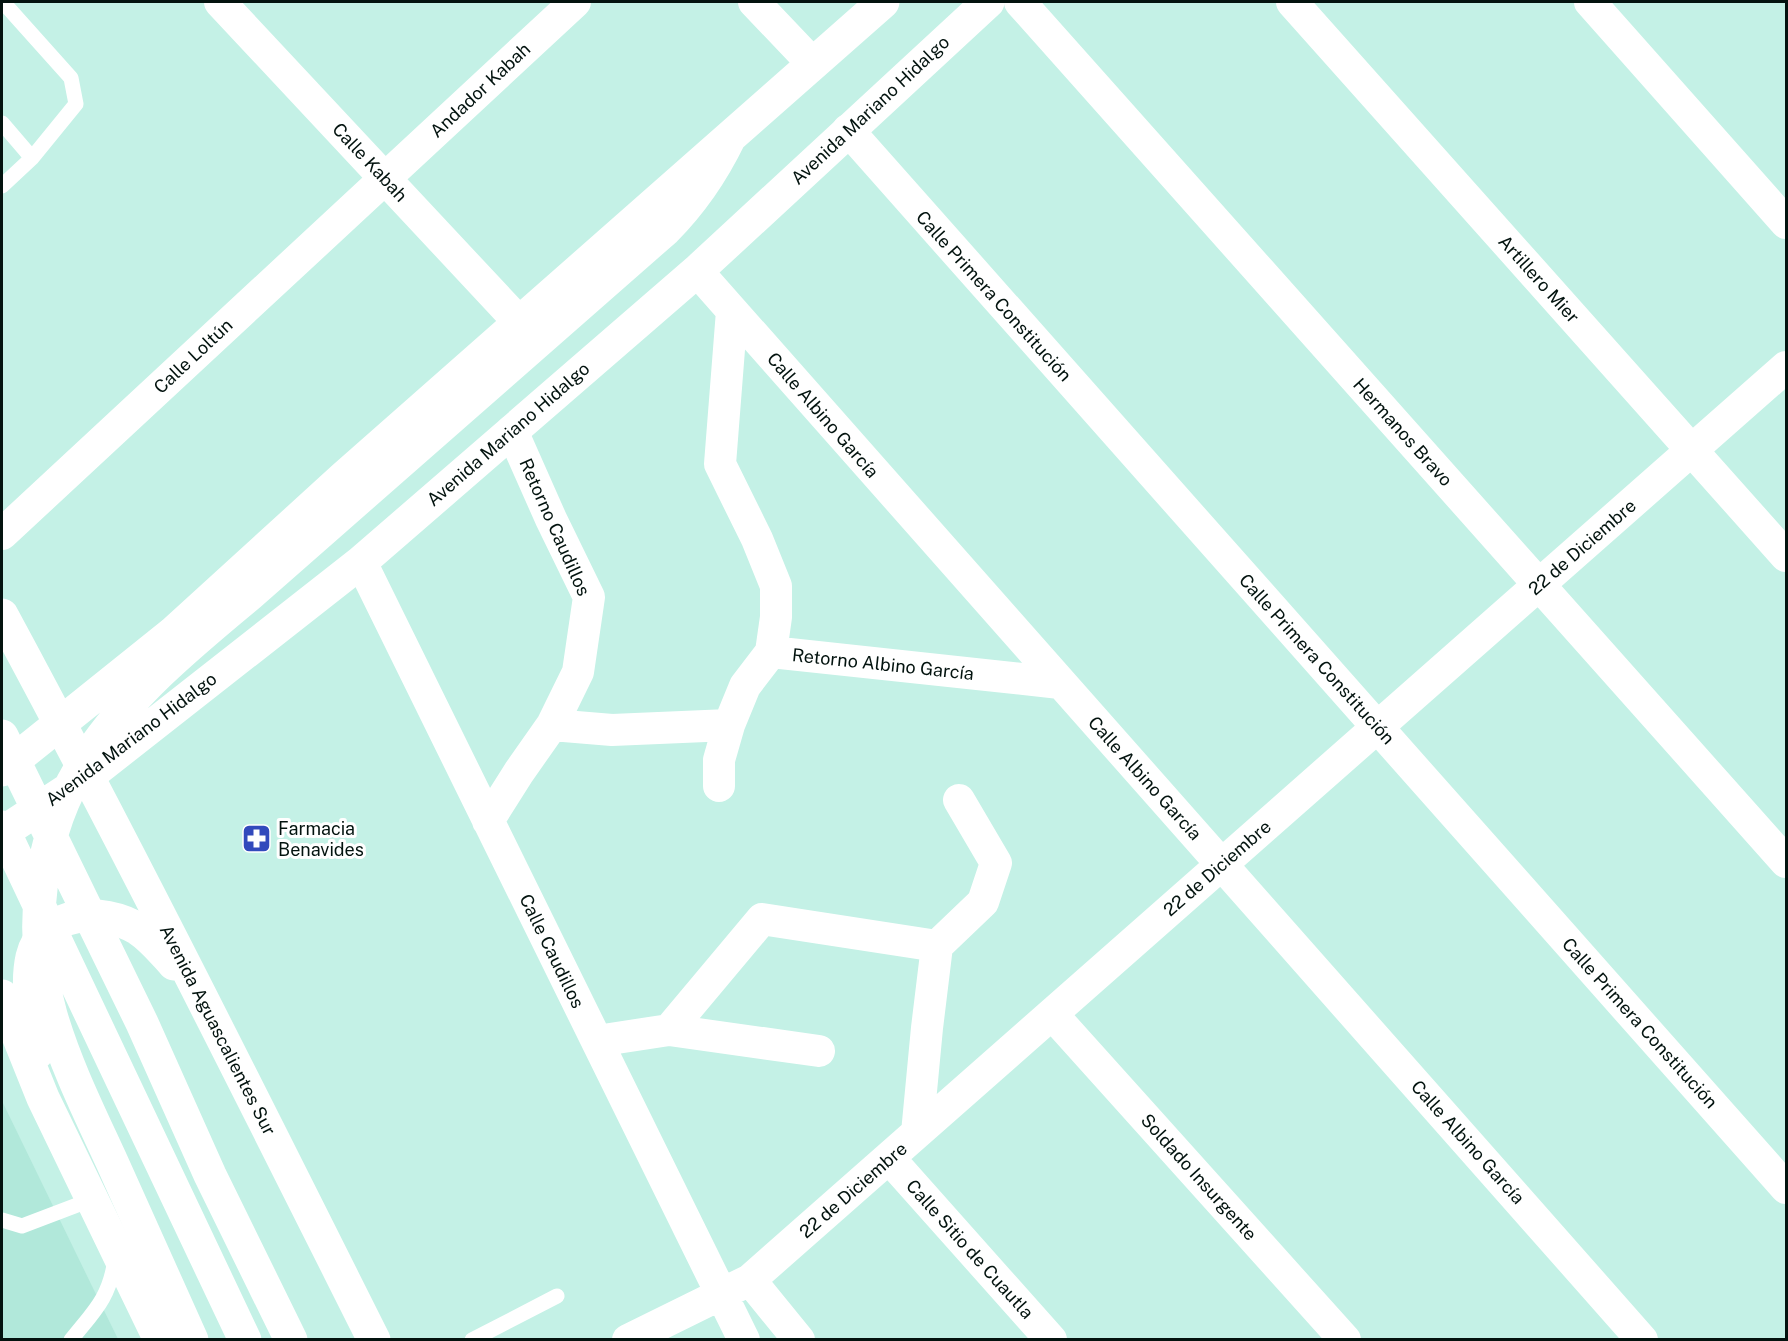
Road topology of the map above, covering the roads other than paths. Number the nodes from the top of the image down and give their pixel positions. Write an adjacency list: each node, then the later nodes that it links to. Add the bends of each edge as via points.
1 (3, 2): 14 (lane, via 71,78 76,104)
2 (220, 2): 15 (street, Calle Kabah)
3 (575, 2): 15 (street, Andador Kabah)
4 (754, 2): 10 (street)
5 (883, 2): 10 (main road)
6 (988, 2): 12 (main road, Avenida Mariano Hidalgo)
7 (1020, 2): 27 (street, Hermanos Bravo)
8 (1292, 2): 23 (street, Artillero Mier)
9 (1590, 2): 17 (street)
10 (813, 64): 13 (main road)
11 (2, 123): 14 (lane)
12 (848, 130): 18 (main road, Avenida Mariano Hidalgo); 34 (street, Calle Primera Constitución)
13 (730, 137): 20 (main road); 64 (main road, via 684,210 656,237 143,688 111,725 70,788 47,850 41,888 40,957 51,1016 76,1082)
14 (32, 158): 16 (lane)
15 (384, 178): 20 (street, Calle Kabah); 24 (street, Calle Loltún)
16 (2, 186)
17 (1786, 223)
18 (697, 271): 19 (street, Calle Albino García); 22 (main road, Avenida Mariano Hidalgo)
19 (732, 311): 29 (street, Retorno Albino García, via 720,464 776,586); 30 (street, Calle Albino García)
20 (520, 323): 31 (main road, via 172,633)
21 (1786, 367): 23 (street, 22 de Diciembre)
22 (512, 431): 26 (main road, Avenida Mariano Hidalgo); 32 (street, Retorno Caudillos, via 550,519 590,597 578,672)
23 (1692, 450): 25 (street, Artillero Mier); 27 (street, 22 de Diciembre)
24 (2, 534)
25 (1786, 556)
26 (361, 562): 37 (main road, Avenida Mariano Hidalgo); 40 (street, Calle Caudillos)
27 (1539, 585): 34 (street, 22 de Diciembre); 43 (street, Hermanos Bravo)
28 (2, 615): 31 (main road, Avenida Aguascalientes Sur)
29 (771, 652): 30 (street, Retorno Albino García); 33 (street, via 746,686)
30 (1060, 683): 44 (street, Calle Albino García)
31 (60, 722): 36 (main road); 37 (main road, Avenida Aguascalientes Sur)
32 (552, 725): 33 (street, via 612,730); 40 (street, Retorno Caudillos)
33 (729, 725): 38 (street, via 719,760)
34 (1377, 728): 44 (street, 22 de Diciembre); 55 (street, Calle Primera Constitución)
35 (2, 736): 66 (main road)
36 (2, 770)
37 (87, 777): 42 (main road, Avenida Mariano Hidalgo); 46 (main road, Avenida Aguascalientes Sur)
38 (718, 786)
39 (959, 800): 45 (street, via 996,863 983,902)
40 (488, 821): 50 (street, Calle Caudillos)
41 (2, 827): 65 (main road)
42 (2, 833)
43 (1786, 862)
44 (1222, 864): 48 (street, 22 de Diciembre); 74 (street, Calle Albino García)
45 (937, 945): 49 (street, via 762,919); 53 (street)
46 (198, 989): 52 (main road, via 152,940 122,921 86,916 52,926 40,936 29,970); 67 (main road, Avenida Aguascalientes Sur)
47 (2, 996): 52 (main road)
48 (1052, 1014): 53 (street, 22 de Diciembre); 73 (street, Soldado Insurgente)
49 (669, 1030): 50 (street); 51 (street)
50 (597, 1041): 60 (street, Calle Caudillos)
51 (819, 1051)
52 (41, 1090): 56 (main road)
53 (917, 1133): 54 (street, 22 de Diciembre)
54 (889, 1158): 59 (street, 22 de Diciembre); 72 (street, Calle Sitio de Cuautla)
55 (1786, 1188)
56 (93, 1199): 57 (lane, via 22,1226); 58 (main road)
57 (2, 1220)
58 (112, 1242): 62 (lane, via 114,1260 107,1293); 63 (main road)
59 (750, 1281): 60 (street, 22 de Diciembre); 71 (street)
60 (722, 1294): 69 (street, 22 de Diciembre); 70 (street, Calle Caudillos)
61 (557, 1296): 68 (lane)
62 (70, 1340)
63 (160, 1340)
64 (192, 1340)
65 (245, 1340)
66 (291, 1340)
67 (374, 1340)
68 (472, 1340)
69 (628, 1340)
70 (744, 1340)
71 (799, 1340)
72 (1051, 1340)
73 (1345, 1340)
74 (1642, 1340)

